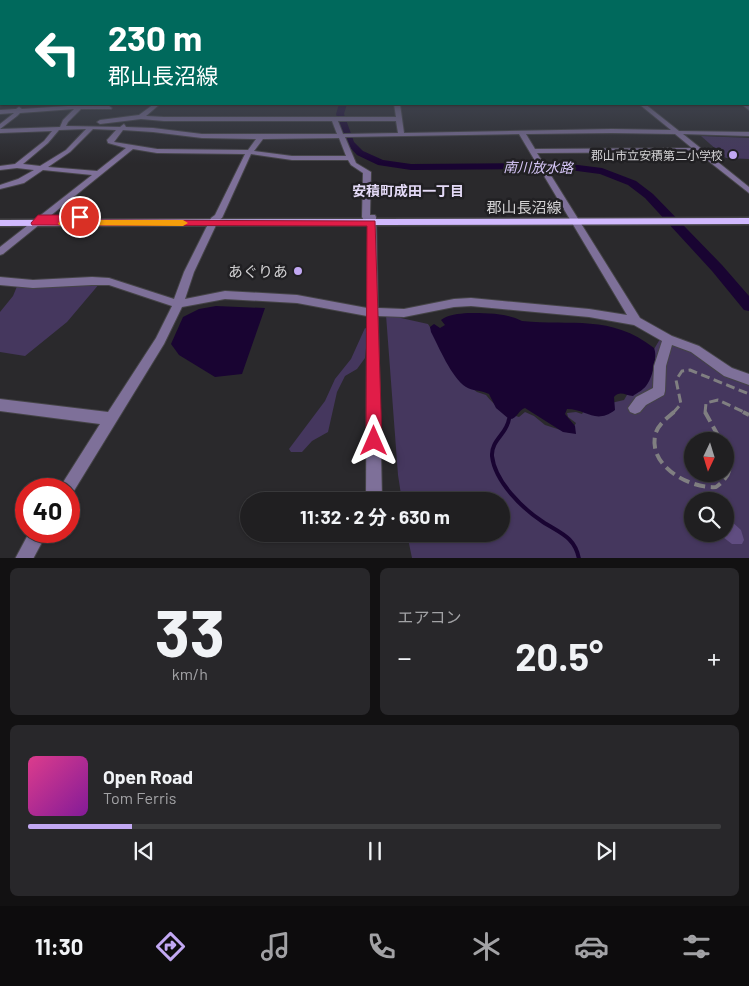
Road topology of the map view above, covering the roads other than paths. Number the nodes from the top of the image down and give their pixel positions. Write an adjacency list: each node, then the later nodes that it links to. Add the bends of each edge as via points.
1 (18, 111): 7 (street); 12 (street)
2 (76, 111): 14 (street)
3 (105, 111): 13 (street)
4 (148, 111): 8 (street)
5 (398, 111): 10 (street)
6 (651, 111): 17 (street)
7 (0, 112)
8 (141, 117): 9 (street); 11 (street)
9 (334, 119): 10 (street); 21 (street)
10 (399, 119): 19 (street)
11 (124, 120): 13 (street); 15 (street)
12 (0, 126)
13 (88, 126): 14 (street); 15 (street); 30 (street, via 73,147)
14 (60, 128): 16 (street); 28 (street)
15 (122, 128): 22 (street, via 202,136); 23 (street, via 110,141)
16 (0, 130)
17 (676, 131): 18 (street); 20 (street); 24 (street)
18 (520, 132): 19 (street); 25 (street)
19 (401, 134): 21 (street)
20 (749, 134)
21 (341, 136): 22 (street); 27 (street)
22 (261, 137): 26 (street)
23 (131, 147): 26 (street, via 164,151); 31 (street)
24 (699, 150): 25 (street); 33 (street)
25 (532, 151): 38 (street)
26 (249, 152): 27 (street, via 292,158); 36 (street)
27 (350, 158): 37 (street, via 367,172)
28 (17, 166): 29 (street); 30 (street)
29 (0, 168)
30 (42, 168): 31 (street); 32 (street)
31 (96, 173): 40 (street)
32 (0, 188)
33 (749, 191)
34 (0, 217): 40 (main road, 郡山長沼線)
35 (749, 217): 39 (main road, 郡山長沼線)
36 (215, 219): 37 (main road, 郡山長沼線); 40 (main road, 郡山長沼線); 45 (street, via 189,272)
37 (370, 219): 38 (main road, 郡山長沼線); 46 (street)
38 (573, 219): 39 (main road, 郡山長沼線); 47 (street)
39 (679, 219): 41 (main road, 郡山長沼線)
40 (39, 220): 42 (main road, 郡山長沼線); 43 (street)
41 (749, 221)
42 (0, 223)
43 (0, 252)
44 (0, 281): 45 (street, via 33,284 109,282)
45 (178, 304): 46 (street, via 225,295 297,298); 52 (street, via 160,341)
46 (374, 312): 47 (street, via 411,312 454,302 471,302 589,312); 54 (street)
47 (636, 321): 48 (street)
48 (668, 340): 49 (street, via 695,349 728,372); 51 (street, via 660,366 659,391)
49 (749, 380)
50 (0, 405): 52 (street)
51 (635, 408)
52 (110, 419): 53 (street)
53 (74, 478)
54 (374, 492)
55 (32, 543): 56 (street)
56 (23, 558)

